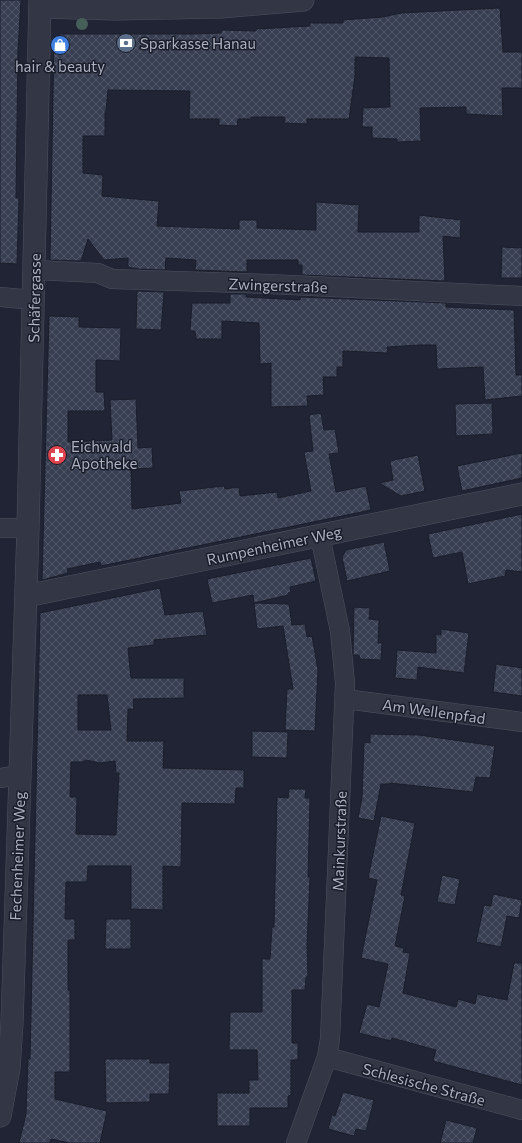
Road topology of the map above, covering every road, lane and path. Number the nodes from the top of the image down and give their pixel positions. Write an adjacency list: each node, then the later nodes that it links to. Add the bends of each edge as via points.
1 (303, 0): 2 (street, via 221,8 115,9)
2 (40, 4): 3 (street, Schäfergasse)
3 (35, 270): 4 (street, Zwingerstraße, via 98,273 112,279); 6 (street, Schäfergasse)
4 (522, 296)
5 (0, 297): 6 (street)
6 (34, 300): 9 (street, Schäfergasse)
7 (522, 494): 10 (street, Rumpenheimer Weg)
8 (0, 528): 9 (street)
9 (28, 528): 11 (street, Schäfergasse)
10 (320, 536): 11 (street, Rumpenheimer Weg); 12 (street, Mainkurstraße, via 340,632)
11 (26, 596): 14 (street, Fechenheimer Weg)
12 (345, 699): 13 (street, Am Wellenpfad); 15 (street, Mainkurstraße, via 330,1039)
13 (522, 722)
14 (10, 776): 17 (street, Fechenheimer Weg, via 12,1023 9,1068)
15 (327, 1057): 16 (street, Schlesische Straße); 18 (street, Mainkurstraße)
16 (522, 1110)
17 (0, 1116)
18 (296, 1143)

